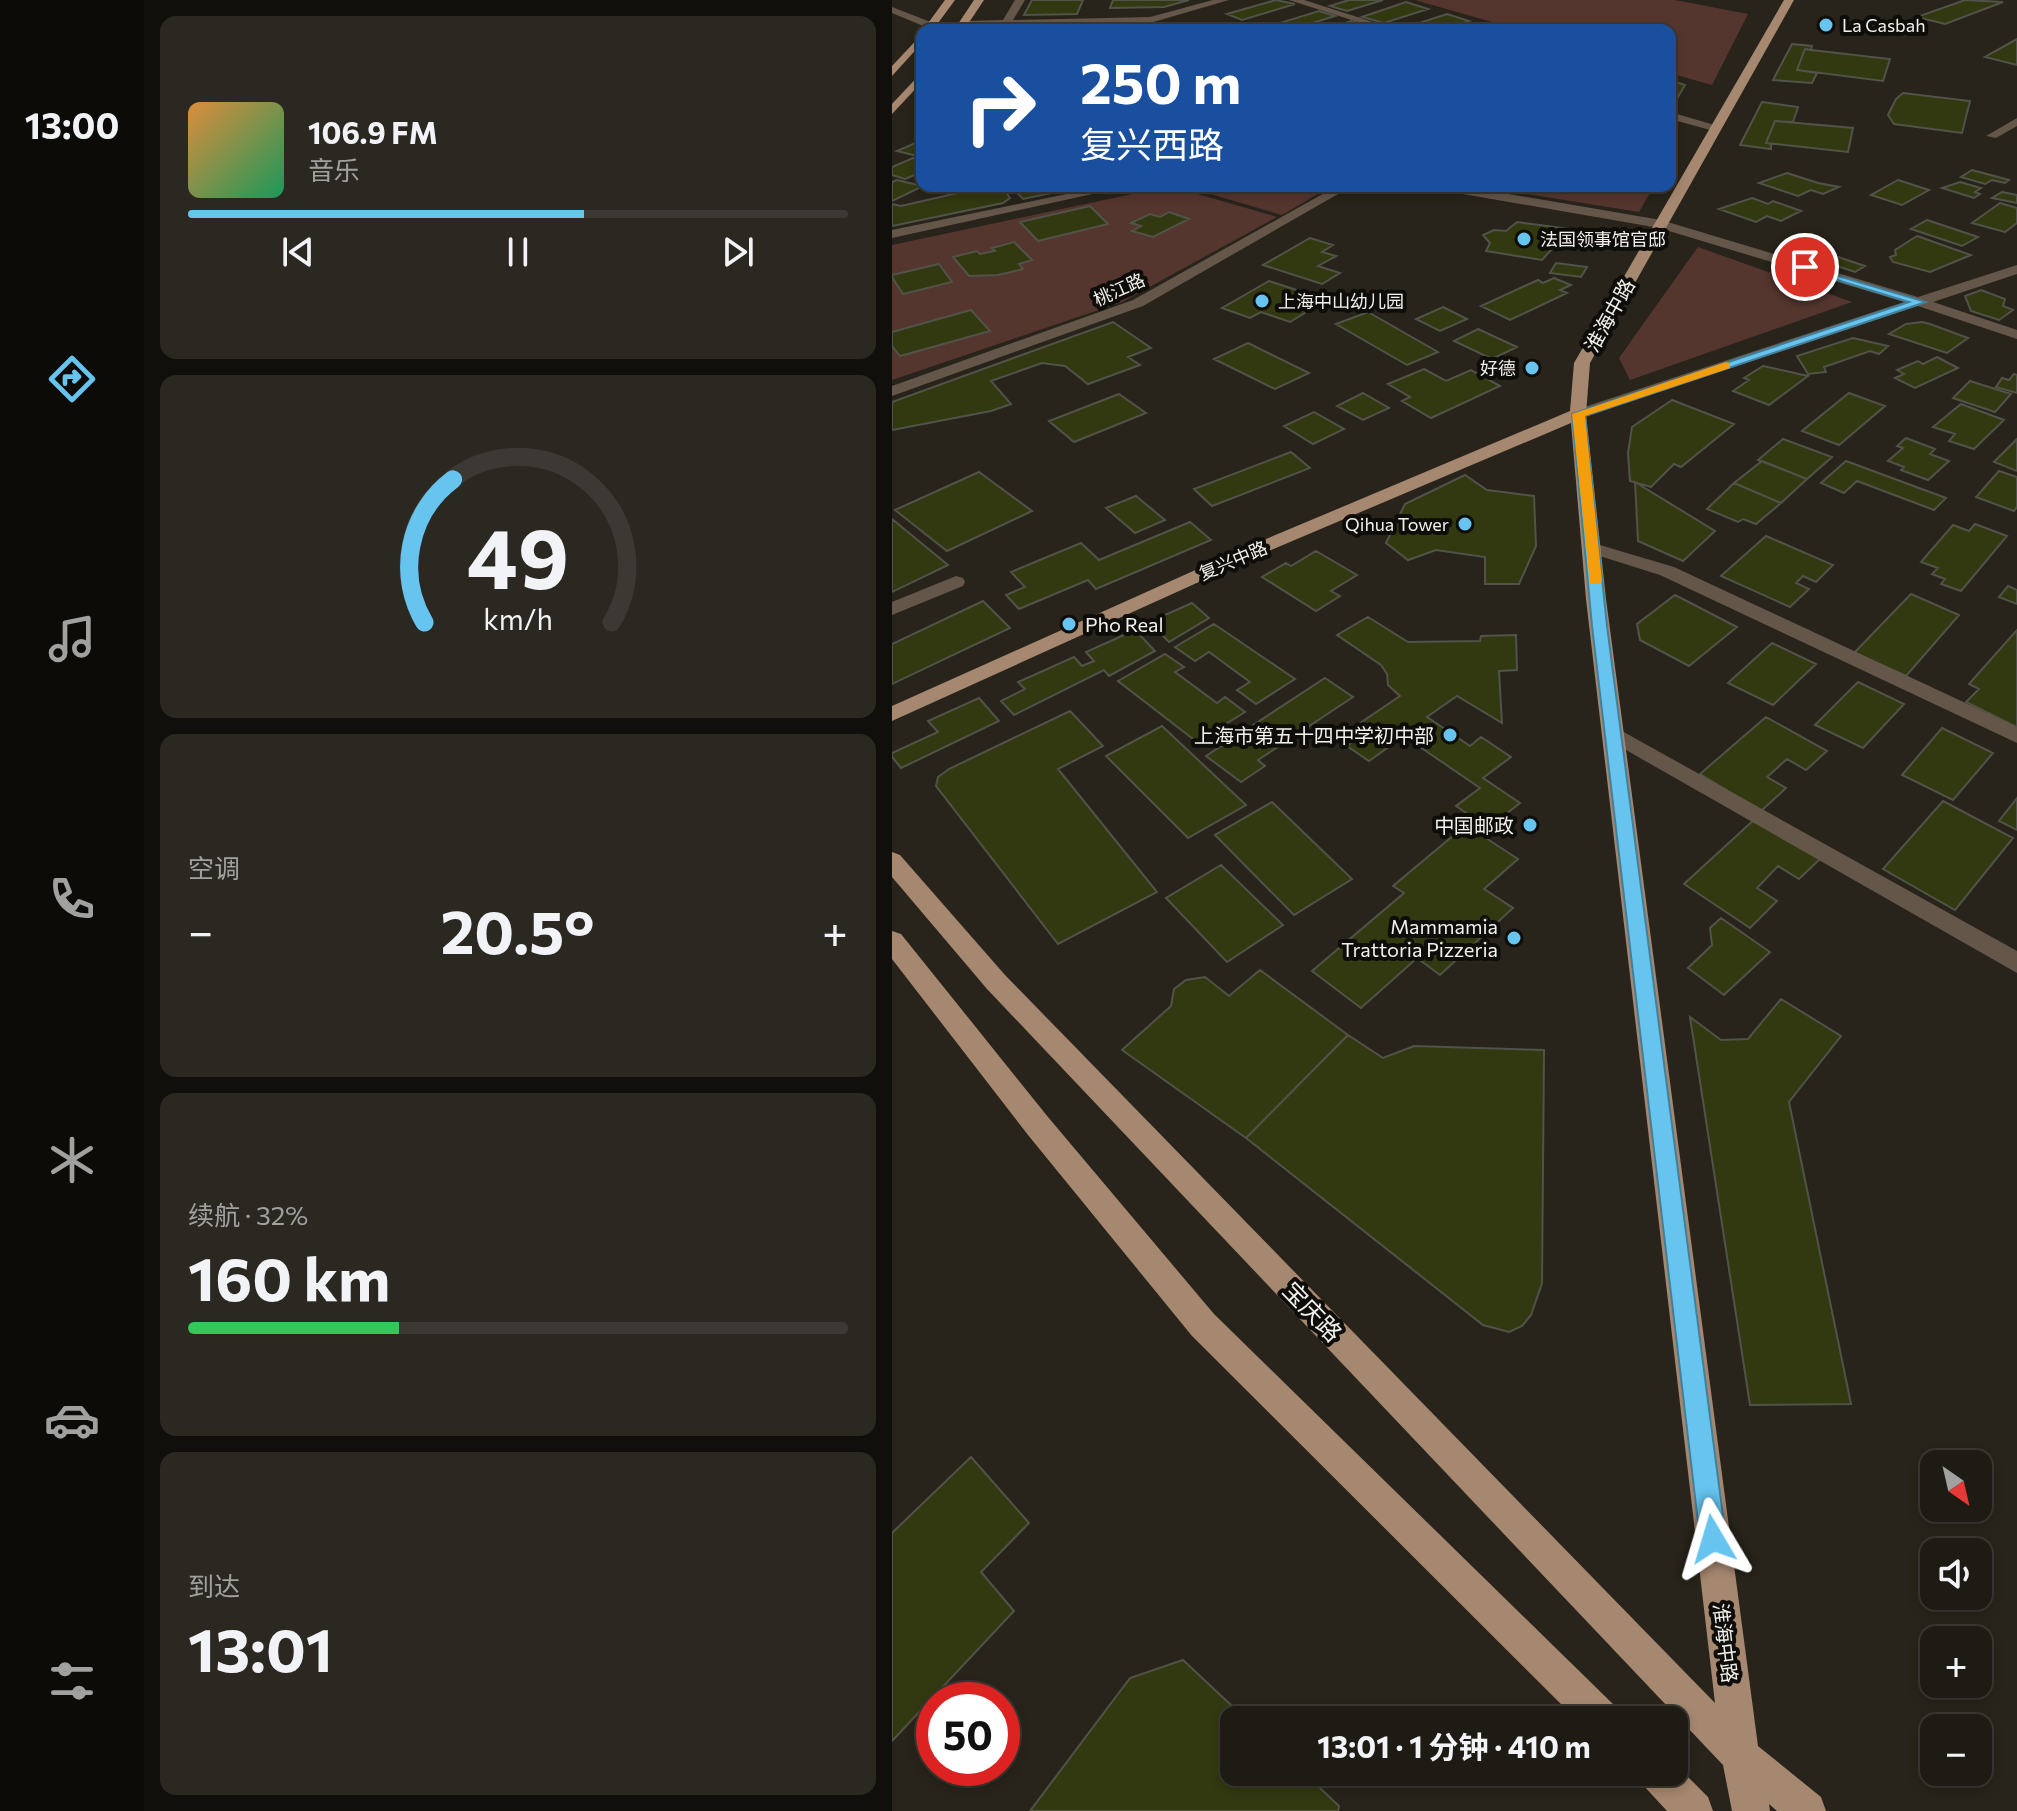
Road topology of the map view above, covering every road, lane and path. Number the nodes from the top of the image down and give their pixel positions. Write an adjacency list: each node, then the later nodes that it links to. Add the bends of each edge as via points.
1 (950, 0): 12 (main road)
2 (979, 0): 13 (main road)
3 (1020, 0): 10 (street)
4 (1224, 0): 9 (street, via 1150,20)
5 (1294, 0): 15 (street)
6 (1789, 0): 22 (main road, 淮海中路)
7 (892, 10): 11 (street)
8 (1085, 11): 9 (street)
9 (1076, 20): 10 (street)
10 (1006, 23): 14 (street)
11 (923, 24)
12 (937, 24)
13 (963, 24)
14 (995, 24)
15 (1373, 24)
16 (916, 44): 17 (main road)
17 (892, 73)
18 (916, 82): 19 (main road)
19 (892, 111)
20 (1676, 117): 22 (street)
21 (2017, 121): 23 (street, via 1992,136)
22 (1714, 128): 27 (main road, 淮海中路)
23 (2005, 139)
24 (1094, 192): 28 (street)
25 (1335, 192): 32 (street, 桃江路, via 1138,303)
26 (1475, 192): 27 (street)
27 (1661, 224): 30 (street); 33 (main road, 淮海中路, via 1582,363)
28 (892, 234)
29 (2017, 269): 30 (street)
30 (1920, 302): 31 (street); 33 (street)
31 (2017, 335)
32 (892, 391)
33 (1578, 414): 34 (main road, 淮海中路); 37 (main road, 复兴中路, via 1246,554)
34 (1593, 548): 38 (main road, 淮海中路); 39 (street, via 1667,571)
35 (956, 582): 36 (street)
36 (892, 609)
37 (892, 714)
38 (1613, 733): 42 (street); 44 (main road, 淮海中路)
39 (2017, 736)
40 (892, 861): 44 (main road, 宝庆路, via 996,982)
41 (892, 941): 43 (main road, via 1203,1325)
42 (2017, 963)
43 (1589, 1706)
44 (1740, 1756): 47 (main road, 淮海中路); 48 (main road, 宝庆路)
45 (1670, 1786): 46 (main road)
46 (1694, 1811)
47 (1751, 1811)
48 (1807, 1811)

